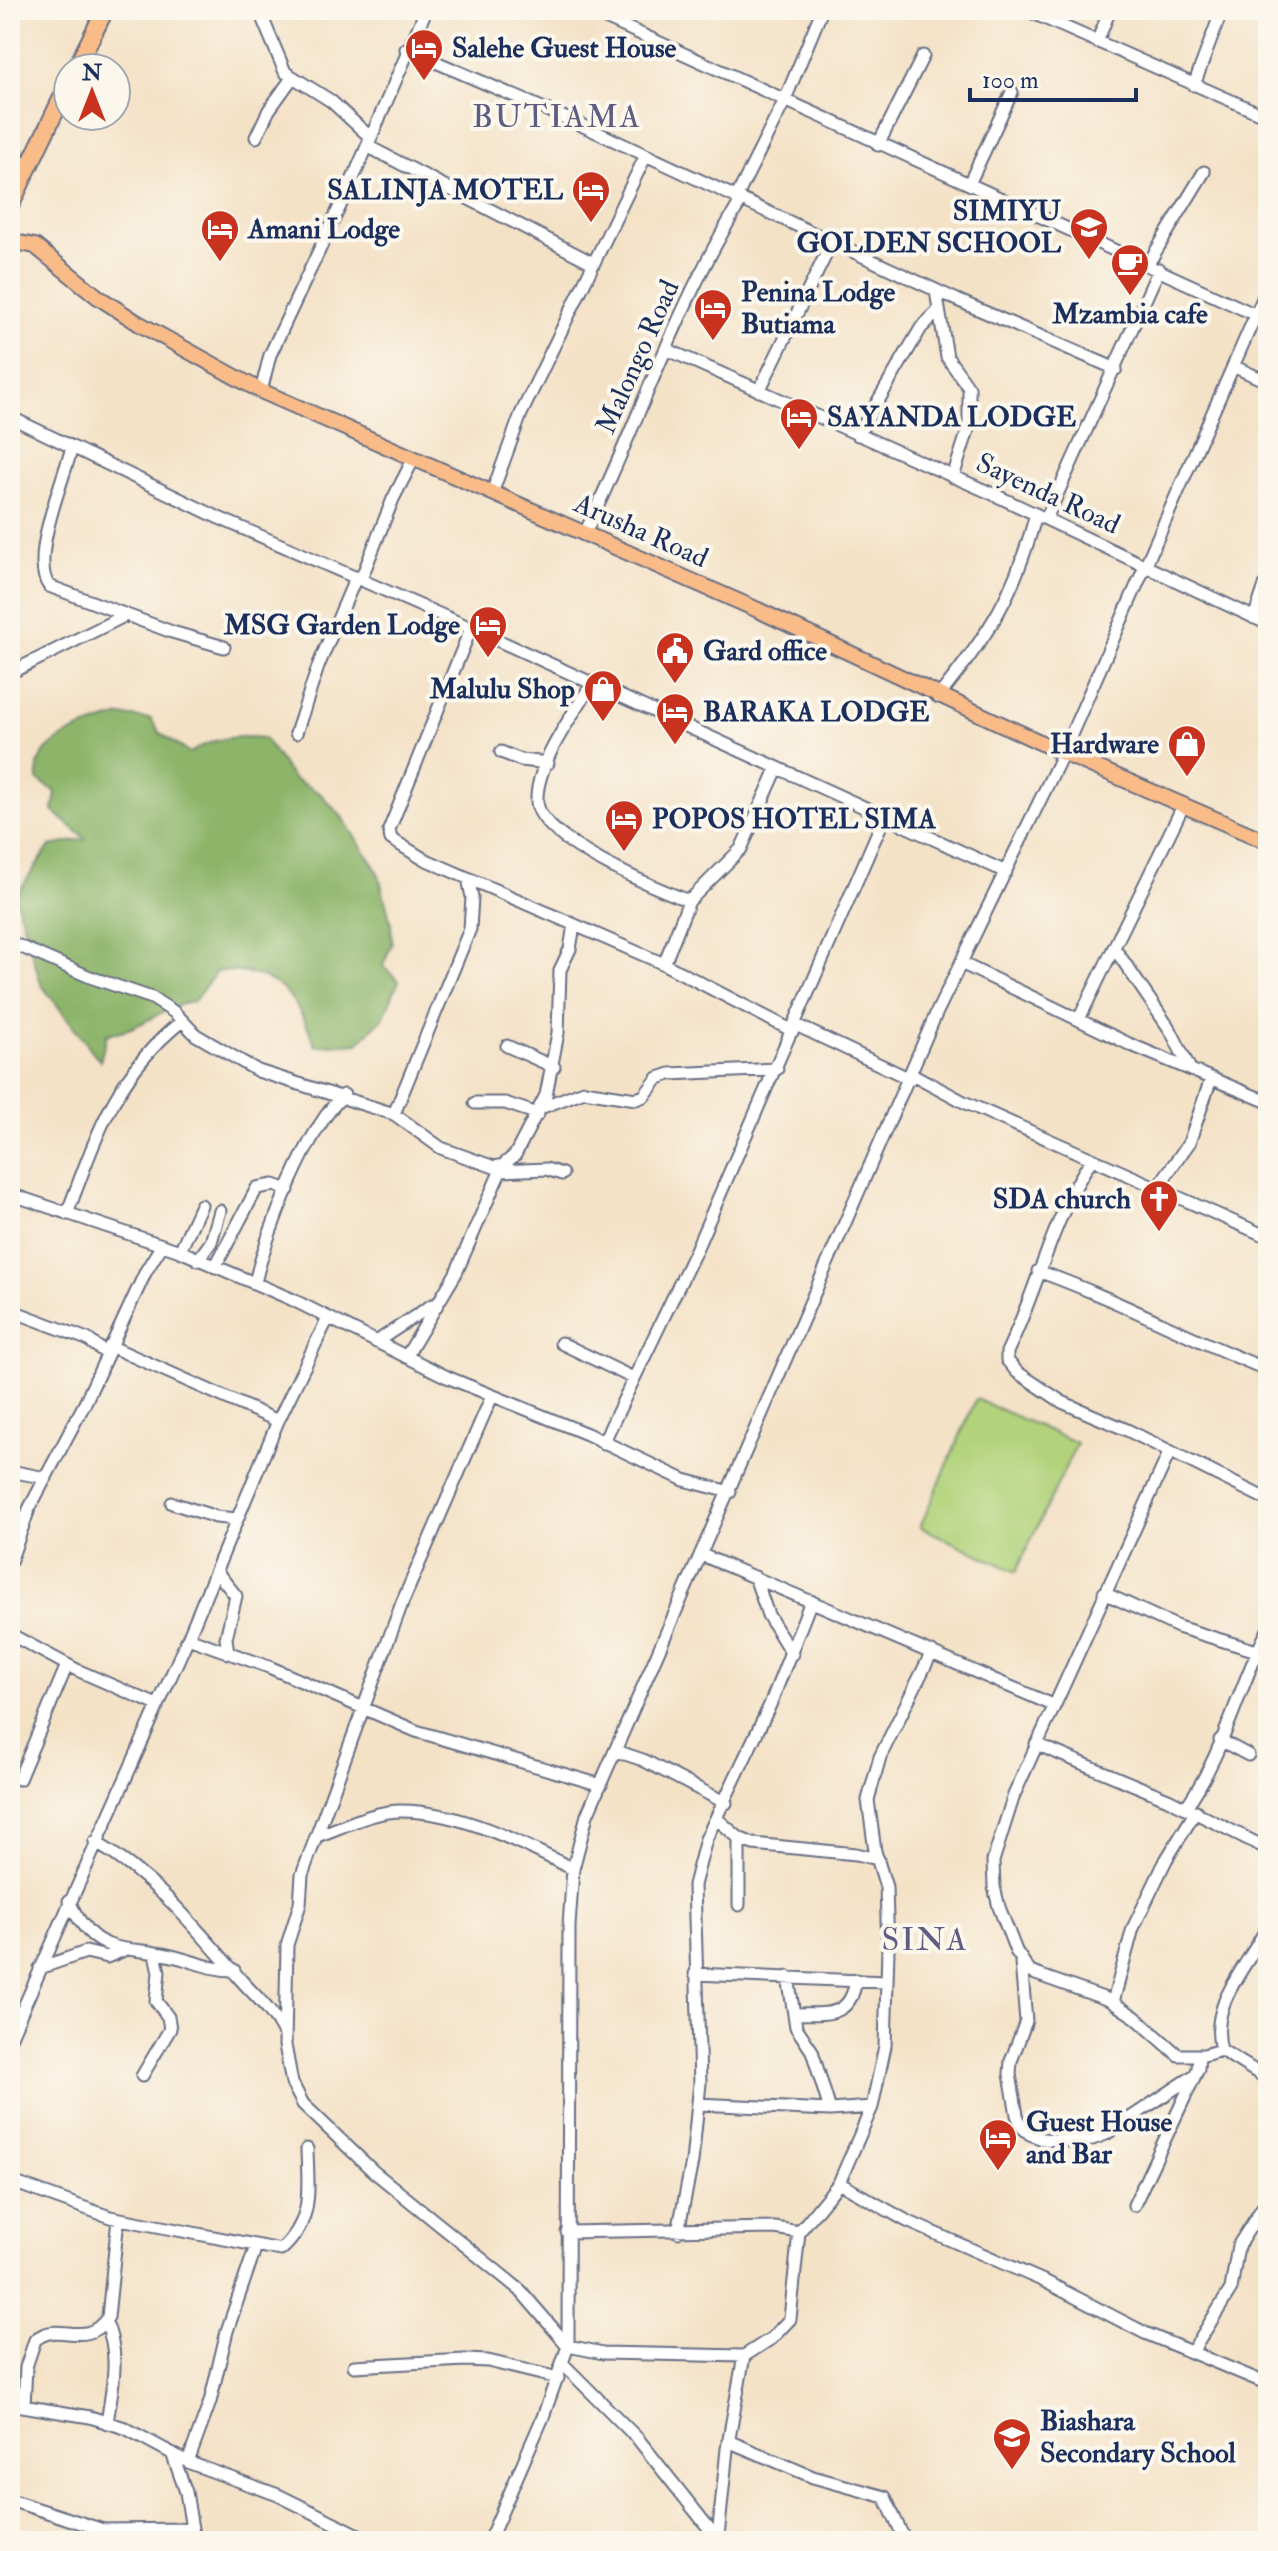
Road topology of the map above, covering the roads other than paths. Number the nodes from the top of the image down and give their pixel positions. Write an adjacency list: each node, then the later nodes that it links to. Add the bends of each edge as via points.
1 (105, 10): 11 (highway)
2 (259, 10): 13 (street, via 278,60)
3 (426, 10): 10 (street)
4 (822, 10): 16 (street, Malongo Road)
5 (1026, 10): 9 (street)
6 (1110, 10): 9 (street)
7 (1222, 10): 14 (street)
8 (594, 11): 16 (street)
9 (1097, 42): 14 (street)
10 (406, 49): 20 (street); 23 (street)
11 (84, 52)
12 (923, 56): 21 (street)
13 (292, 78): 19 (street); 20 (street, via 331,101)
14 (1194, 85): 17 (street)
15 (1012, 92): 26 (street)
16 (784, 102): 21 (street); 27 (street, Malongo Road)
17 (1268, 117)
18 (52, 119): 25 (highway)
19 (256, 137)
20 (369, 142): 31 (street); 41 (street, via 270,355)
21 (878, 145): 26 (street)
22 (10, 147): 25 (street, via 16,150)
23 (646, 155): 27 (street); 31 (street)
24 (1204, 172): 32 (street)
25 (24, 178): 28 (highway)
26 (969, 184): 32 (street)
27 (739, 200): 30 (street); 37 (street, Malongo Road)
28 (10, 206)
29 (10, 241): 41 (main road, Arusha Road, via 35,246 125,314)
30 (832, 242): 34 (street); 42 (street)
31 (591, 262): 48 (street, via 521,414)
32 (1153, 266): 36 (street); 39 (street)
33 (1268, 287): 36 (street)
34 (936, 291): 35 (street); 39 (street)
35 (937, 312): 44 (street, via 912,343); 47 (street, via 947,357 969,388 969,427)
36 (1256, 315): 38 (street)
37 (666, 349): 42 (street, Sayenda Road); 50 (street, Malongo Road)
38 (1235, 367): 40 (street); 51 (street)
39 (1116, 369): 49 (street)
40 (1268, 382)
41 (261, 391): 46 (main road, Arusha Road)
42 (759, 391): 44 (street, Sayenda Road)
43 (10, 417): 45 (street)
44 (858, 435): 47 (street, Sayenda Road)
45 (72, 447): 53 (street); 54 (street, via 45,544 43,577 49,586)
46 (414, 458): 48 (main road, Arusha Road); 53 (street)
47 (953, 477): 49 (street, Sayenda Road)
48 (492, 493): 50 (main road, Arusha Road)
49 (1041, 516): 51 (street, Sayenda Road); 61 (street, via 996,620)
50 (584, 535): 61 (main road, Arusha Road, via 758,610)
51 (1147, 566): 55 (street, Sayenda Road); 64 (street)
52 (1268, 577): 55 (street)
53 (358, 578): 57 (street); 62 (street, via 319,664)
54 (126, 615): 58 (street); 59 (street)
55 (1254, 618): 56 (street, Sayenda Road)
56 (1268, 624)
57 (471, 628): 60 (street); 71 (street, via 389,836 403,848)
58 (224, 647)
59 (10, 673)
60 (592, 684): 65 (street, via 558,736); 66 (street)
61 (938, 697): 64 (main road, Arusha Road)
62 (296, 733)
63 (501, 752): 65 (street)
64 (1063, 753): 67 (main road, Arusha Road); 70 (street)
65 (548, 763): 72 (street, via 537,801 547,823 590,853)
66 (777, 769): 68 (street); 72 (street, via 741,849)
67 (1184, 804): 69 (main road, Arusha Road); 75 (street)
68 (884, 818): 70 (street); 80 (street)
69 (1268, 842)
70 (1006, 872): 76 (street)
71 (468, 878): 73 (street); 91 (street, via 470,929)
72 (689, 901): 77 (street)
73 (574, 925): 77 (street); 82 (street, via 560,970)
74 (10, 942): 79 (street, via 152,998)
75 (1115, 949): 78 (street); 84 (street, via 1171,1031)
76 (961, 963): 78 (street); 85 (street)
77 (664, 964): 80 (street)
78 (1079, 1019): 84 (street)
79 (182, 1021): 87 (street, via 217,1049 258,1071); 100 (street, via 151,1046 117,1094)
80 (795, 1028): 83 (street); 85 (street)
81 (507, 1046): 82 (street)
82 (554, 1067): 90 (street)
83 (777, 1069): 90 (street, via 670,1074 636,1099 584,1091); 116 (street)
84 (1190, 1069): 86 (street)
85 (911, 1076): 92 (street); 123 (street)
86 (1211, 1079): 88 (street); 95 (street, via 1189,1143)
87 (344, 1095): 91 (street); 96 (street, via 326,1112)
88 (1268, 1102)
89 (475, 1103): 90 (street)
90 (539, 1111): 93 (street)
91 (394, 1114): 93 (street, via 451,1153)
92 (1092, 1159): 95 (street); 106 (street)
93 (502, 1168): 94 (street); 108 (street, via 456,1273)
94 (562, 1174)
95 (1157, 1188): 101 (street)
96 (288, 1190): 105 (street, via 274,1185 257,1188); 107 (street, via 267,1237)
97 (10, 1194): 100 (street)
98 (201, 1205): 103 (street)
99 (220, 1211): 104 (street, via 211,1242)
100 (67, 1214): 102 (street)
101 (1268, 1237)
102 (162, 1245): 103 (street); 113 (street)
103 (180, 1251): 104 (street)
104 (198, 1260): 105 (street)
105 (215, 1267): 107 (street)
106 (1038, 1271): 115 (street); 120 (street, via 1007,1352 1010,1366 1062,1402)
107 (255, 1283): 110 (street)
108 (438, 1301): 111 (street); 114 (street)
109 (10, 1310): 113 (street)
110 (328, 1318): 111 (street); 118 (street)
111 (376, 1342): 114 (street)
112 (561, 1343): 116 (street)
113 (108, 1350): 118 (street); 122 (street)
114 (406, 1357): 117 (street)
115 (1268, 1370)
116 (633, 1378): 119 (street)
117 (492, 1396): 119 (street); 143 (street, via 402,1603)
118 (278, 1421): 126 (street)
119 (603, 1443): 123 (street, via 684,1480)
120 (1170, 1451): 124 (street); 131 (street)
121 (10, 1471): 122 (street)
122 (46, 1478): 128 (street)
123 (730, 1492): 127 (street)
124 (1268, 1500)
125 (172, 1503): 126 (street)
126 (237, 1519): 129 (street)
127 (702, 1555): 130 (street); 146 (street)
128 (10, 1562)
129 (216, 1571): 135 (street); 138 (street, via 236,1596 227,1631)
130 (755, 1577): 132 (street); 139 (street, via 768,1615)
131 (1104, 1593): 136 (street, via 1178,1627); 142 (street)
132 (811, 1601): 137 (street); 139 (street)
133 (1268, 1630): 136 (street)
134 (10, 1634): 140 (street)
135 (188, 1638): 138 (street); 141 (street)
136 (1257, 1651): 144 (street)
137 (932, 1652): 142 (street); 157 (street, via 871,1780 869,1808)
138 (228, 1653): 143 (street)
139 (792, 1654): 150 (street)
140 (67, 1665): 141 (street); 148 (street)
141 (157, 1705): 155 (street)
142 (1053, 1705): 145 (street)
143 (365, 1708): 149 (street, via 416,1731); 153 (street)
144 (1220, 1740): 147 (street); 151 (street)
145 (1036, 1744): 151 (street); 164 (street, via 993,1861 999,1907)
146 (616, 1751): 149 (street); 150 (street)
147 (1248, 1755)
148 (19, 1779)
149 (601, 1785): 158 (street)
150 (726, 1803): 152 (street)
151 (1191, 1809): 156 (street); 171 (street, via 1137,1918)
152 (717, 1819): 154 (street); 167 (street, via 694,1885)
153 (317, 1836): 158 (street, via 372,1816 398,1811 426,1814 458,1820); 173 (street, via 290,1926)
154 (739, 1838): 157 (street, via 771,1847); 160 (street)
155 (95, 1842): 159 (street); 166 (street, via 160,1889)
156 (1268, 1849)
157 (878, 1859): 170 (street, via 886,1887)
158 (573, 1869): 189 (street)
159 (69, 1901): 162 (street, via 89,1935); 165 (street)
160 (739, 1905)
161 (1268, 1925): 175 (street, via 1221,2009)
162 (122, 1951): 163 (street); 165 (street, via 107,1957 86,1952)
163 (155, 1954): 166 (street); 178 (street, via 156,2001 170,2029)
164 (1021, 1962): 171 (street, via 1030,1972); 177 (street, via 1026,2021 1010,2074 1017,2115 1030,2134 1069,2143 1095,2138)
165 (40, 1968): 174 (street)
166 (234, 1970): 173 (street, via 273,2011)
167 (695, 1974): 168 (street); 180 (street)
168 (788, 1977): 169 (street); 172 (street)
169 (856, 1980): 170 (street); 172 (street, via 846,2006 828,2013)
170 (886, 1982): 181 (street, via 885,2046)
171 (1113, 2002): 176 (street, via 1169,2051)
172 (794, 2014): 182 (street)
173 (285, 2036): 194 (street, via 292,2083 303,2104 373,2171 520,2290)
174 (10, 2038)
175 (1221, 2050): 176 (street); 179 (street)
176 (1199, 2055): 177 (street)
177 (1195, 2075): 187 (street)
178 (142, 2076)
179 (1268, 2079)
180 (698, 2104): 182 (street); 190 (street)
181 (872, 2107): 182 (street); 185 (street)
182 (830, 2110)
183 (307, 2149): 192 (street, via 308,2204 300,2232 281,2250)
184 (10, 2181): 188 (street)
185 (839, 2183): 191 (street); 195 (street, via 907,2221)
186 (1268, 2199): 195 (street, via 1238,2246 1231,2289)
187 (1134, 2205)
188 (118, 2219): 192 (street); 193 (street)
189 (567, 2232): 190 (street); 194 (street)
190 (678, 2232): 191 (street)
191 (799, 2232): 196 (street, via 790,2319)
192 (256, 2246): 206 (street)
193 (105, 2321): 202 (street, via 88,2335 52,2332 35,2340 26,2367); 203 (street, via 115,2365)
194 (568, 2346): 196 (street, via 603,2353); 197 (street)
195 (1192, 2352): 200 (street)
196 (744, 2356): 204 (street)
197 (563, 2364): 199 (street); 209 (street, via 638,2439)
198 (354, 2366): 199 (street, via 488,2361)
199 (558, 2378): 211 (street)
200 (1268, 2384)
201 (10, 2404): 202 (street)
202 (24, 2406): 203 (street)
203 (107, 2423): 205 (street)
204 (728, 2441): 209 (street); 212 (street, via 813,2477 885,2497)
205 (172, 2452): 206 (street); 208 (street)
206 (188, 2462): 210 (street, via 278,2495)
207 (10, 2500): 208 (street, via 103,2530)
208 (193, 2535)
209 (718, 2539)
210 (371, 2541)
211 (489, 2541)
212 (905, 2541)

